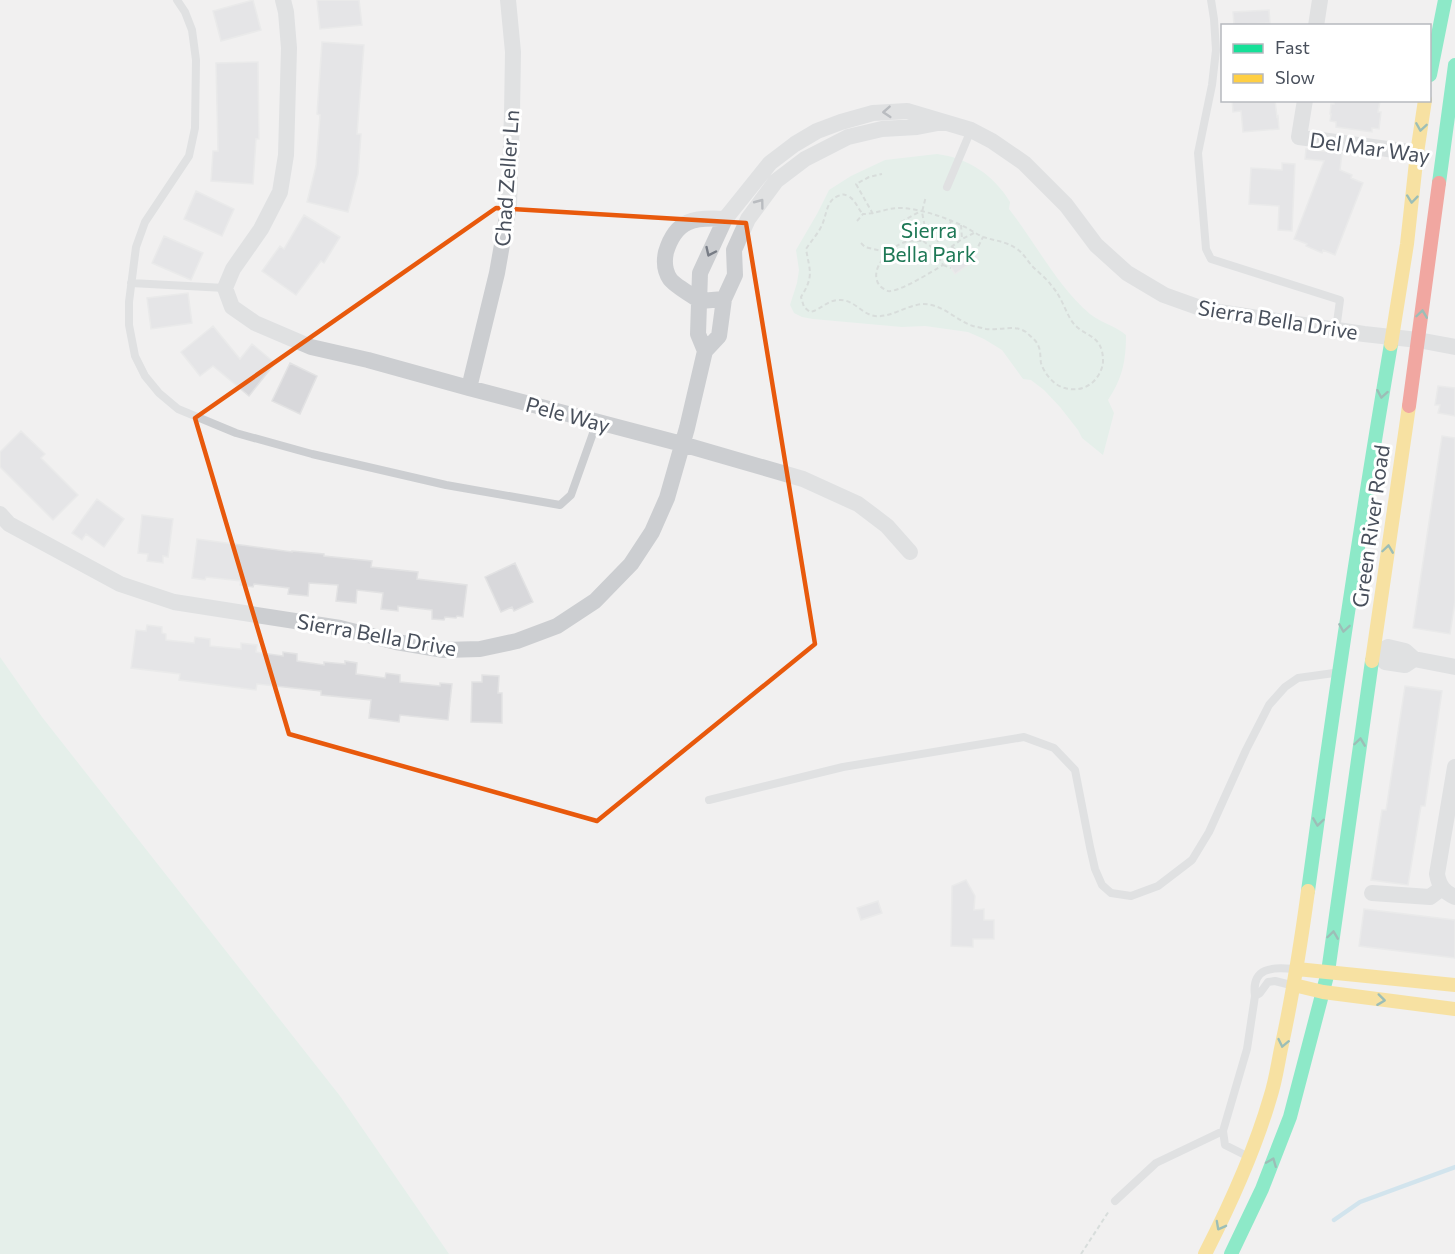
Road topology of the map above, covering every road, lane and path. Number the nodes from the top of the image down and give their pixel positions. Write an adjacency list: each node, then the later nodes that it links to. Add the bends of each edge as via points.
1 (177, 0): 41 (lane, via 192,30 196,60 195,128 189,156 145,222)
2 (283, 0): 42 (street, via 289,48 286,155 280,192)
3 (508, 0): 50 (street, Chad Zeller Ln, via 513,52 509,206 498,273)
4 (1211, 0): 45 (lane, via 1216,50 1198,153 1206,249 1211,259 1340,300)
5 (1320, 0): 7 (street)
6 (1445, 0): 9 (main road)
7 (1316, 24)
8 (1455, 65): 14 (main road, Green River Road)
9 (1431, 70)
10 (1305, 102): 14 (street, Del Mar Way, via 1299,137)
11 (1425, 102): 14 (main road, Green River Road, one-way to 14)
12 (943, 122): 13 (street, Sierra Bella Drive); 21 (street, Sierra Bella Drive, one-way to 21, via 907,111 885,112 817,131 770,163); 43 (street, Sierra Bella Drive, one-way to 12, via 735,275 734,250 747,219 776,181 805,159 848,137)
13 (971, 130): 16 (lane); 45 (street, Sierra Bella Drive, via 1024,163 1066,205 1096,245 1127,273 1164,295 1206,310)
14 (1430, 155): 46 (main road, Green River Road, one-way to 46, via 1407,244); 47 (main road, Green River Road, one-way to 14)
15 (882, 174): 20 (path, via 856,184)
16 (947, 187)
17 (926, 196): 18 (path)
18 (921, 212): 20 (path, via 889,208); 23 (path); 24 (path); 31 (path, via 926,233)
19 (863, 214): 20 (path); 22 (path); 28 (path, via 847,195 830,202 822,225 806,249 811,272 801,297 810,312 837,300 851,302 877,316 923,304 938,307 971,325 1027,333 1038,344 1045,371 1061,387 1079,389 1092,383 1103,365 1099,343 1071,320 1055,289 1019,250 1004,241)
20 (873, 214)
21 (725, 219): 44 (street, Sierra Bella Drive, one-way to 44, via 700,273); 44 (street, via 704,217 685,224 674,232 663,263 670,280)
22 (857, 220)
23 (906, 220): 25 (path); 30 (path)
24 (952, 220): 26 (path); 34 (path)
25 (901, 222)
26 (961, 225): 27 (path); 29 (path)
27 (975, 232): 28 (path); 29 (path)
28 (983, 237): 35 (path)
29 (962, 239): 33 (path)
30 (914, 241): 31 (path); 36 (path, via 904,242)
31 (923, 241): 34 (path)
32 (861, 243): 36 (path)
33 (952, 246): 37 (path); 38 (path)
34 (933, 248): 37 (path)
35 (975, 253)
36 (887, 254): 39 (path, via 879,265 877,281 888,291 902,288)
37 (939, 256): 39 (path)
38 (959, 256)
39 (943, 265): 40 (path)
40 (951, 268)
41 (130, 283): 42 (lane); 51 (lane, via 129,325 135,356 145,376 178,408 236,433 446,485 560,505 571,495)
42 (225, 288): 50 (street, Pele Way, via 232,307 255,323 311,347)
43 (724, 299): 44 (street); 49 (street, Sierra Bella Drive, via 719,336)
44 (700, 301): 49 (street, Sierra Bella Drive, via 698,334)
45 (1336, 330): 46 (street, Sierra Bella Drive)
46 (1392, 337): 47 (street, Sierra Bella Drive); 53 (main road, Green River Road, one-way to 53)
47 (1418, 340): 48 (street, Sierra Bella Drive); 58 (main road, Green River Road, one-way to 47)
48 (1455, 347)
49 (705, 351): 52 (street, Sierra Bella Drive)
50 (469, 388): 51 (street, Pele Way)
51 (597, 422): 52 (street, Pele Way)
52 (682, 444): 54 (street, Sierra Bella Drive, via 667,498 652,532 617,579 595,601 557,626 480,649 444,650 340,628 174,602 120,584 9,524); 56 (street, Pele Way, via 803,479 858,504 887,526)
53 (1369, 471): 55 (main road); 60 (main road, Green River Road, one-way to 60)
54 (0, 514)
55 (1372, 541)
56 (910, 552)
57 (1360, 644): 58 (main road)
58 (1375, 653): 59 (street, via 1385,662 1405,665 1414,659); 66 (main road, Green River Road, one-way to 58)
59 (1455, 667)
60 (1338, 673): 62 (lane, via 1299,678 1285,687 1269,705 1192,860 1158,886 1131,896 1111,893 1102,885 1095,869 1075,770 1054,748 1024,737 843,767); 65 (main road, Green River Road, one-way to 65)
61 (1455, 767): 63 (street, via 1437,874 1438,882)
62 (709, 800)
63 (1448, 892): 64 (street, via 1430,897)
64 (1372, 893)
65 (1297, 969): 66 (main road); 67 (main road, Green River Road); 70 (lane, via 1270,968 1263,972 1257,977)
66 (1328, 972): 68 (main road); 69 (main road, Green River Road)
67 (1294, 985): 69 (main road); 70 (lane, via 1268,982); 73 (main road, Green River Road, one-way to 73, via 1271,1096)
68 (1455, 985)
69 (1323, 992): 71 (main road, one-way to 71); 77 (main road, Green River Road, one-way to 69, via 1290,1117)
70 (1255, 996): 72 (lane, via 1247,1049)
71 (1455, 1009)
72 (1223, 1131): 73 (lane, via 1225,1145); 74 (lane, via 1156,1163)
73 (1250, 1158): 76 (main road, Green River Road, one-way to 76)
74 (1115, 1201): 75 (path)
75 (1081, 1254)
76 (1205, 1254)
77 (1231, 1254)

